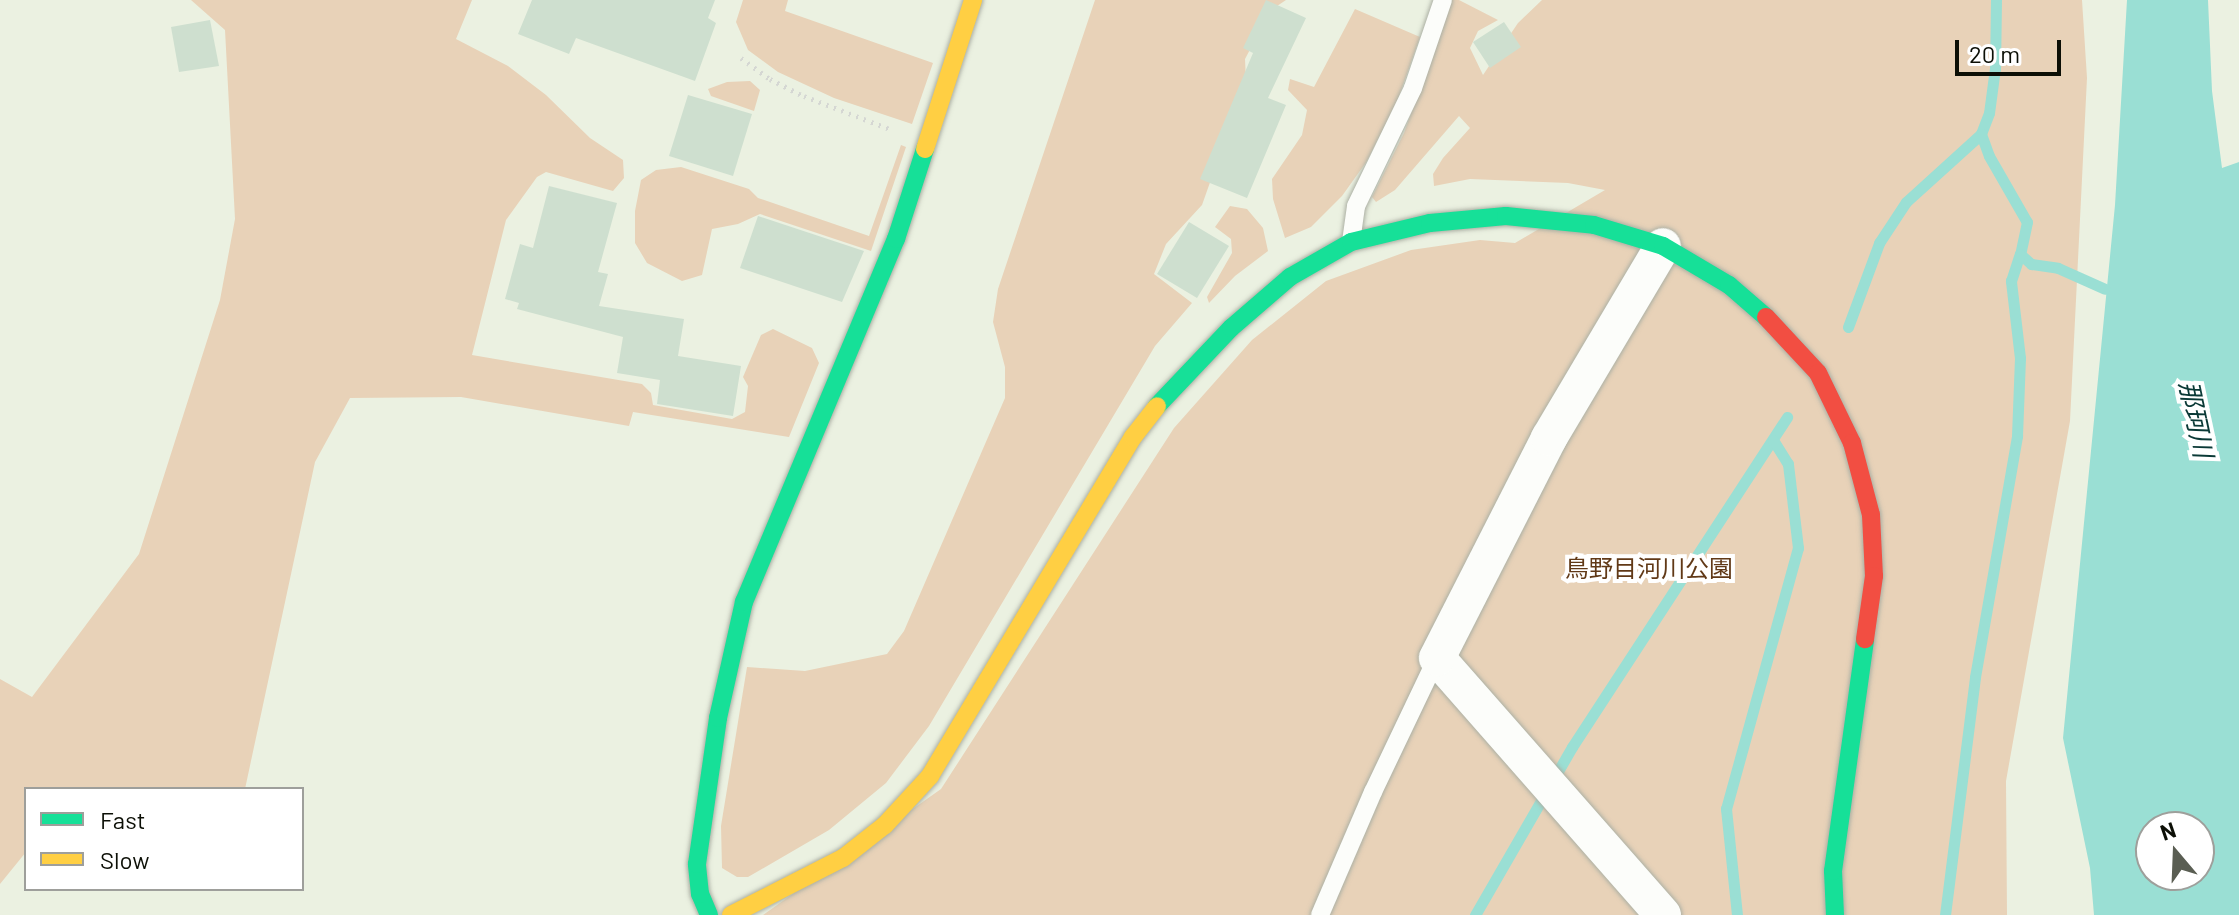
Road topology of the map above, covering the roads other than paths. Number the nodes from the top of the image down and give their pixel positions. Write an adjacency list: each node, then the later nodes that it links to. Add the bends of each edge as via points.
1 (973, 0): 6 (street, via 896,239 744,602 718,718 697,864)
2 (1443, 0): 3 (lane, via 1413,88 1356,206)
3 (1351, 242): 4 (street, via 1430,223 1506,216 1594,225); 7 (street, via 1266,297 1173,387 1141,427 930,776 903,806 843,858)
4 (1663, 246): 5 (street, via 1549,438); 10 (street, via 1729,285 1781,330 1818,373 1852,443 1871,515 1874,576 1833,871)
5 (1437, 658): 8 (lane); 9 (street)
6 (709, 915)
7 (731, 915)
8 (1320, 915)
9 (1663, 915)
10 (1835, 915)

